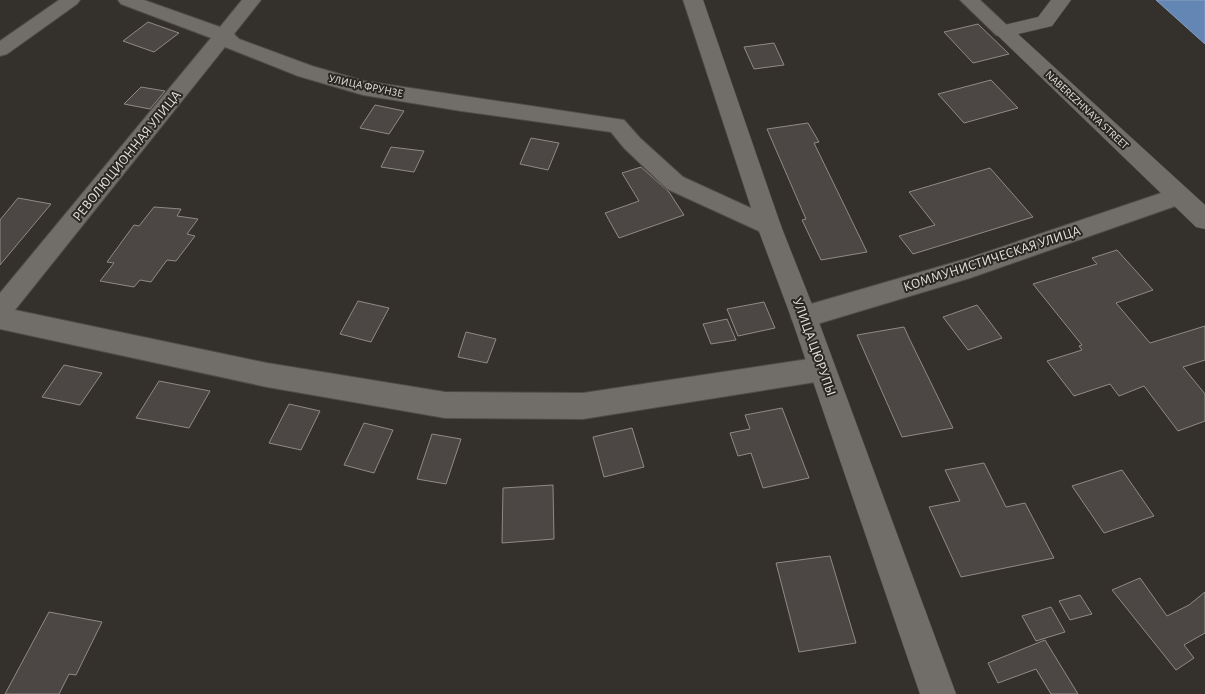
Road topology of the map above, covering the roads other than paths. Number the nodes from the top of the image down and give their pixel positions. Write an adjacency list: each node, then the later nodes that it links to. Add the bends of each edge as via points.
1 (71, 0): 9 (street)
2 (127, 0): 8 (street, УЛИЦА ФРУНЗЕ)
3 (252, 0): 8 (street, РЕВОЛЮЦИОННАЯ УЛИЦА)
4 (693, 0): 13 (main road, УЛИЦА ЦЮРУПЫ)
5 (968, 0): 7 (street, NABEREZHNAYA STREET)
6 (1061, 0): 7 (main road, via 1045,22)
7 (1003, 31): 11 (main road, NABEREZHNAYA STREET)
8 (225, 36): 10 (street, УЛИЦА ФРУНЗЕ, via 232,43 305,71 363,88); 14 (street, РЕВОЛЮЦИОННАЯ УЛИЦА)
9 (0, 50)
10 (617, 126): 13 (street, via 675,183)
11 (1179, 196): 12 (main road, NABEREZHNAYA STREET); 15 (street, КОММУНИСТИЧЕСКАЯ УЛИЦА, via 970,268)
12 (1205, 220)
13 (769, 226): 15 (main road, УЛИЦА ЦЮРУПЫ)
14 (0, 311)
15 (804, 317): 17 (main road, УЛИЦА ЦЮРУПЫ)
16 (0, 318): 17 (street, via 268,375 445,405 583,406)
17 (822, 370): 18 (main road, УЛИЦА ЦЮРУПЫ)
18 (938, 694)

